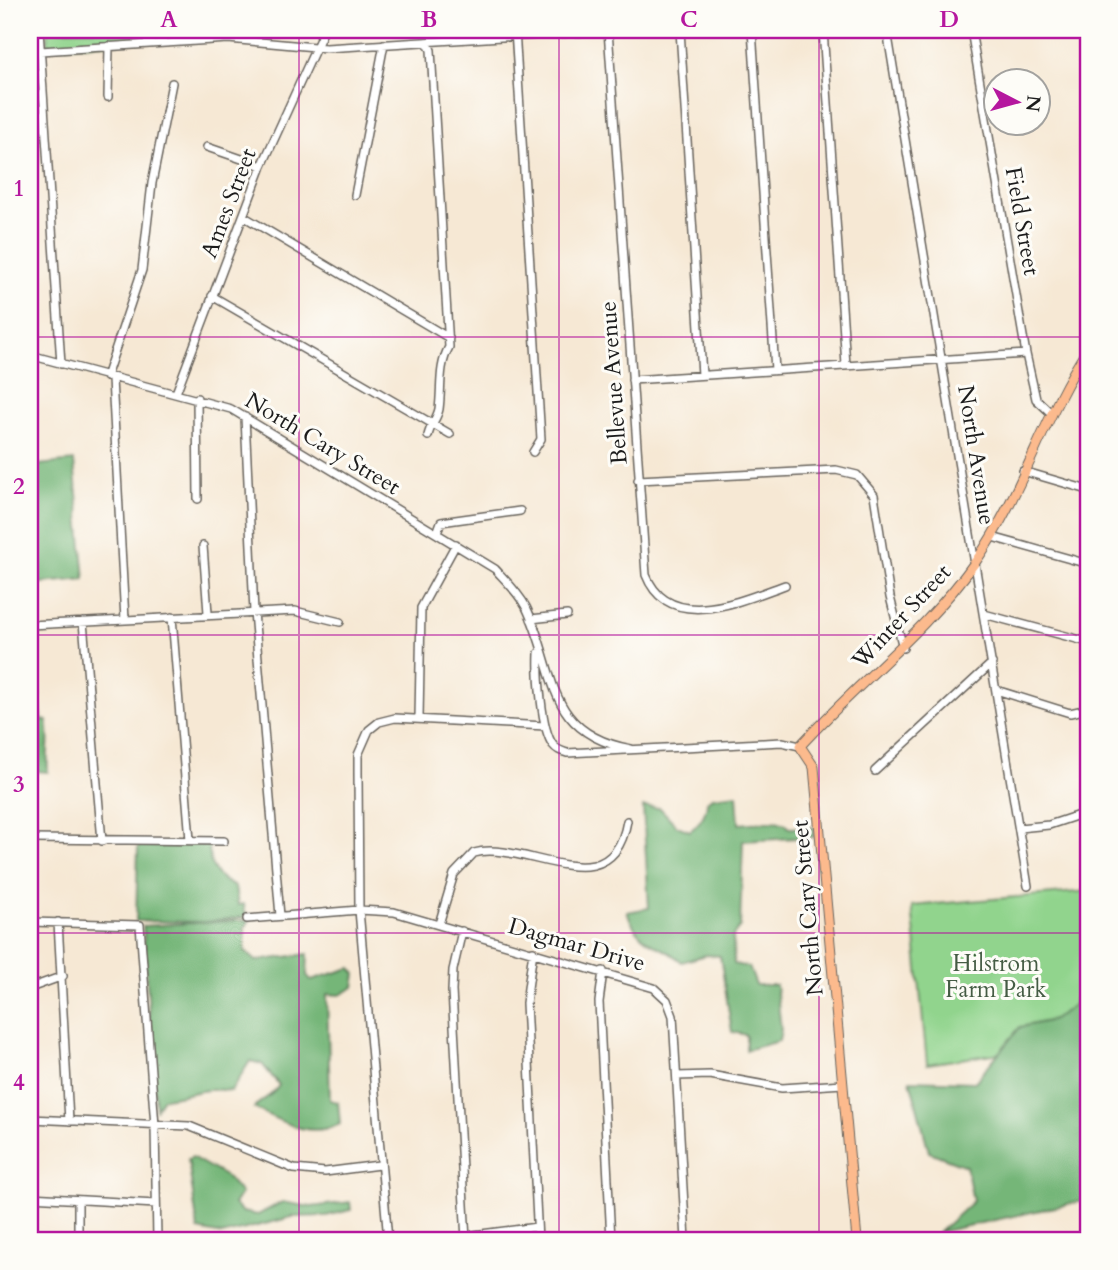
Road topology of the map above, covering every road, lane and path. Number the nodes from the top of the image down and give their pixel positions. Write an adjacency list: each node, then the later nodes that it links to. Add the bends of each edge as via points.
1 (39, 30): 15 (street)
2 (324, 30): 14 (street, Ames Street)
3 (608, 30): 4 (street); 10 (street); 33 (street, Bellevue Avenue)
4 (616, 30)
5 (680, 30): 31 (street)
6 (752, 30): 30 (street)
7 (823, 30): 29 (street)
8 (887, 30): 27 (street, North Avenue)
9 (971, 30): 25 (street, Field Street)
10 (515, 33): 11 (street); 41 (street, via 541,439)
11 (427, 42): 12 (street); 23 (street)
12 (384, 44): 14 (street); 20 (street)
13 (110, 46): 14 (street, via 228,39); 15 (street); 17 (street)
14 (316, 46): 19 (street, Ames Street)
15 (40, 51): 28 (street)
16 (172, 83): 32 (street, via 152,183 142,270)
17 (108, 97)
18 (207, 147): 19 (street)
19 (262, 166): 21 (street, Ames Street)
20 (355, 195)
21 (243, 216): 22 (street, Ames Street); 23 (street)
22 (212, 296): 34 (street, Ames Street); 38 (street)
23 (449, 338): 38 (street, via 439,410)
24 (1088, 349): 36 (main road, Winter Street)
25 (1026, 354): 27 (street); 36 (street, Field Street, via 1036,399)
26 (30, 355): 28 (street, North Cary Street)
27 (942, 362): 29 (street); 51 (street, North Avenue)
28 (61, 364): 32 (street, North Cary Street)
29 (846, 365): 30 (street)
30 (775, 370): 31 (street)
31 (702, 376): 33 (street)
32 (109, 378): 34 (street, North Cary Street); 59 (street)
33 (632, 380): 43 (street, Bellevue Avenue)
34 (176, 393): 35 (street, North Cary Street)
35 (197, 398): 37 (street, North Cary Street); 45 (street)
36 (1051, 413): 42 (main road, Winter Street)
37 (245, 417): 47 (street, North Cary Street); 54 (street)
38 (430, 423): 39 (street); 40 (street)
39 (450, 434)
40 (428, 436)
41 (533, 452)
42 (1023, 471): 44 (street); 48 (main road, Winter Street)
43 (639, 480): 53 (street, Bellevue Avenue, via 646,575 657,595 677,605 705,609); 65 (street, via 835,471 857,475 878,505 886,576)
44 (1088, 490)
45 (198, 499)
46 (520, 511): 47 (street, via 441,522)
47 (437, 533): 49 (street, North Cary Street)
48 (992, 537): 51 (main road, Winter Street); 52 (street)
49 (456, 544): 60 (street, North Cary Street, via 495,569); 70 (street, via 421,608)
50 (203, 546): 55 (street)
51 (975, 561): 56 (street, North Avenue); 65 (main road, Winter Street, via 939,610)
52 (1088, 564)
53 (785, 586)
54 (254, 612): 55 (street); 62 (street, via 295,611); 84 (street)
55 (208, 613): 58 (street)
56 (984, 614): 64 (street); 67 (street, North Avenue)
57 (567, 615): 60 (street)
58 (172, 617): 59 (street); 79 (street)
59 (125, 620): 61 (street)
60 (531, 620): 66 (street, North Cary Street)
61 (83, 621): 63 (street); 80 (street)
62 (340, 622)
63 (30, 625)
64 (1088, 642)
65 (903, 648): 72 (main road, Winter Street)
66 (539, 649): 71 (street, North Cary Street); 73 (street, North Cary Street, via 570,718 600,740)
67 (992, 663): 68 (street, North Avenue); 74 (street)
68 (996, 690): 69 (street, via 1070,713); 77 (street, North Avenue)
69 (1088, 709)
70 (419, 718): 71 (street); 83 (street, via 379,722 362,740)
71 (545, 726): 73 (street, North Cary Street, via 551,743 567,752)
72 (800, 746): 73 (street, North Cary Street, via 782,741); 95 (main road, North Cary Street, via 814,767)
73 (631, 749)
74 (876, 771)
75 (1088, 812): 77 (street, via 1049,825)
76 (627, 821): 88 (street, via 621,845 593,864 556,865 492,850 474,853 454,874)
77 (1018, 828): 82 (street, North Avenue)
78 (30, 839): 80 (street)
79 (190, 840): 80 (street); 81 (street)
80 (102, 841)
81 (223, 841)
82 (1028, 886)
83 (359, 910): 84 (street, Dagmar Drive); 88 (street, Dagmar Drive, via 394,912); 99 (street)
84 (280, 916): 85 (street, Dagmar Drive)
85 (247, 919)
86 (30, 922): 87 (street)
87 (58, 922): 92 (street); 98 (street, via 140,925)
88 (439, 924): 89 (street, Dagmar Drive)
89 (462, 931): 90 (street, Dagmar Drive); 104 (street, via 452,991)
90 (533, 951): 91 (street, Dagmar Drive); 103 (street, via 526,1003)
91 (603, 971): 94 (street, Dagmar Drive, via 644,982 667,1000 673,1016); 110 (street, via 598,1002)
92 (63, 976): 93 (street); 97 (street)
93 (30, 988)
94 (677, 1076): 95 (street, via 796,1088); 111 (street, Dagmar Drive)
95 (843, 1084): 112 (main road, North Cary Street)
96 (30, 1119): 97 (street)
97 (69, 1121): 98 (street)
98 (155, 1126): 99 (street, via 200,1129 294,1169 325,1172); 102 (street)
99 (379, 1166): 107 (street)
100 (30, 1197): 101 (street)
101 (78, 1199): 102 (street); 105 (street)
102 (156, 1204): 106 (street)
103 (537, 1227): 104 (street); 109 (street)
104 (466, 1238): 108 (street)
105 (78, 1240)
106 (157, 1240)
107 (387, 1240)
108 (434, 1240)
109 (538, 1240)
110 (611, 1240)
111 (686, 1240)
112 (857, 1240)

